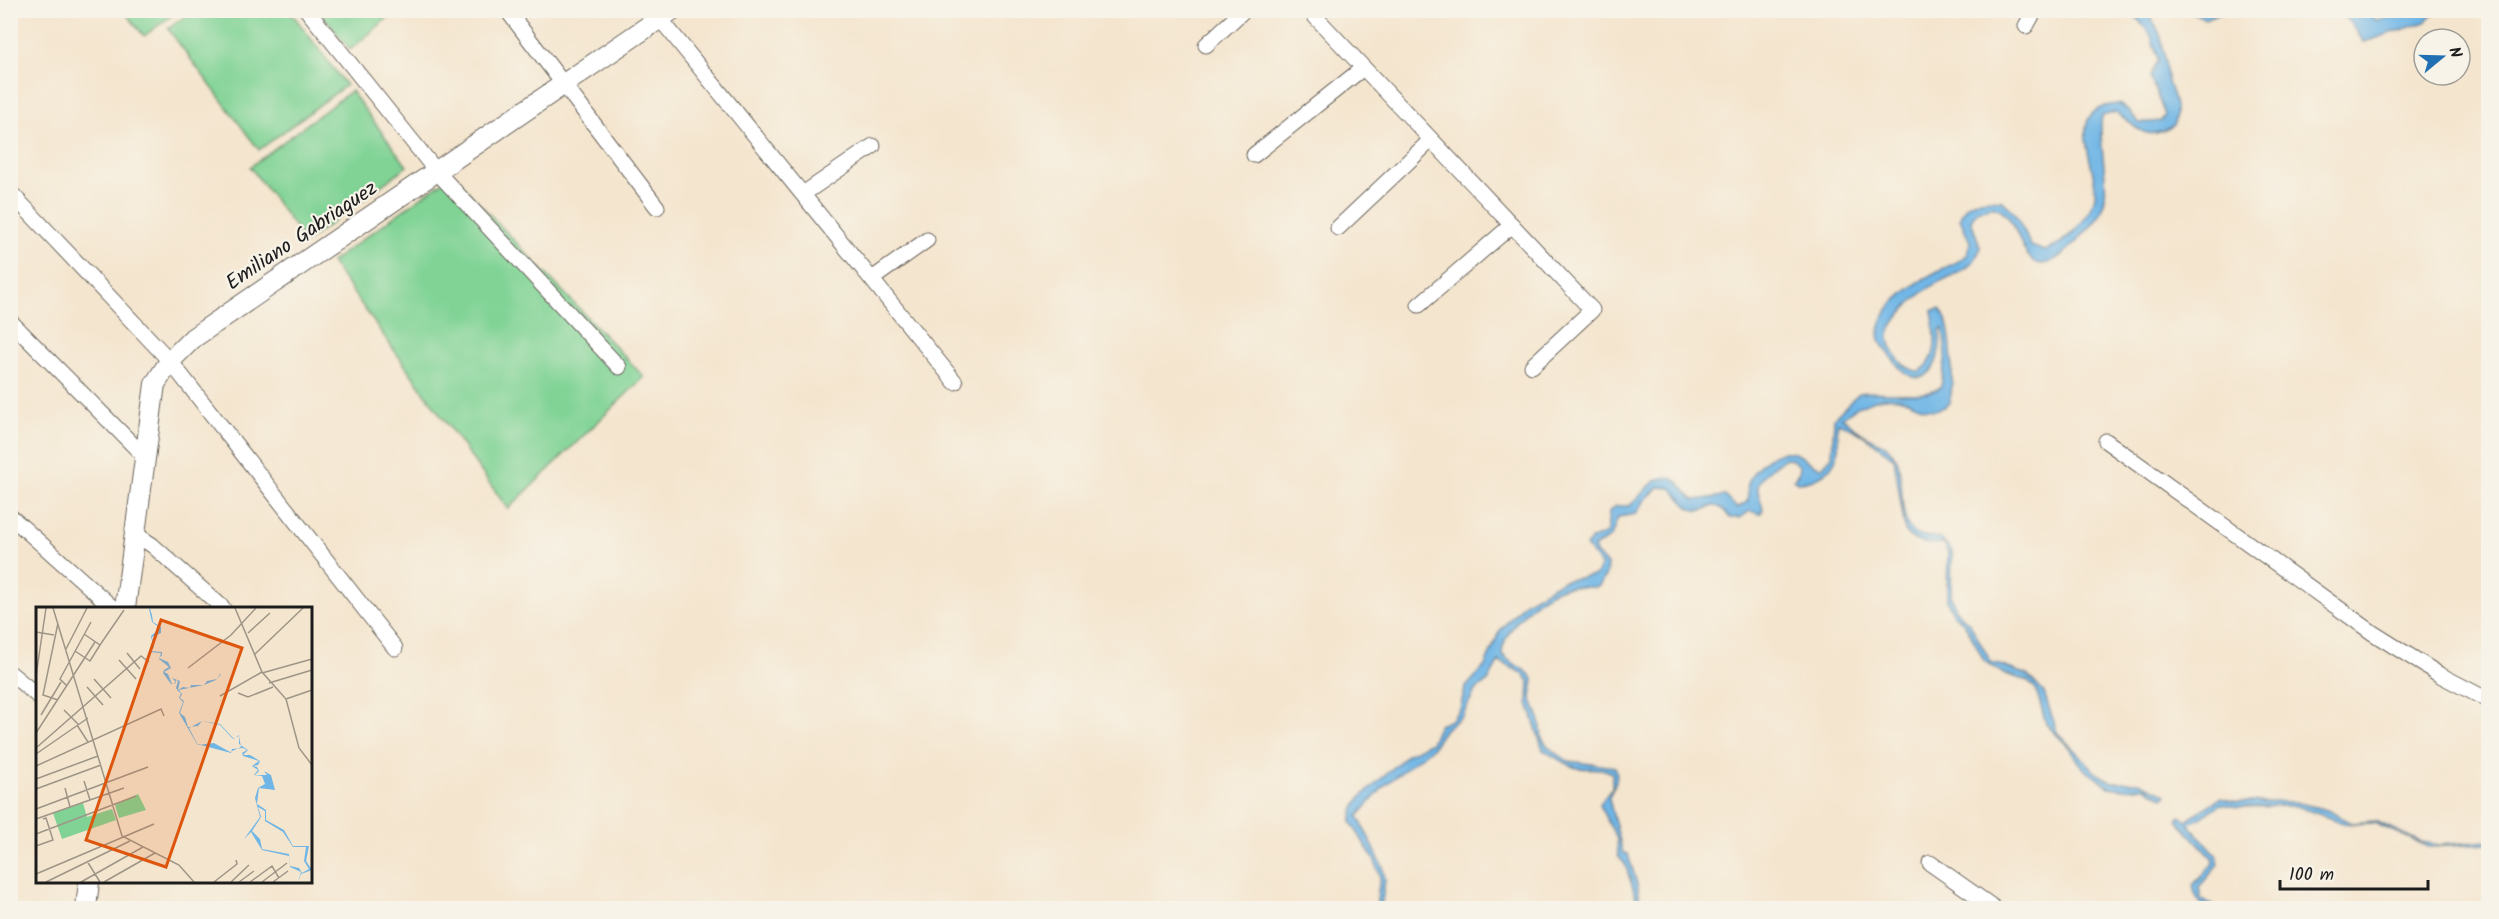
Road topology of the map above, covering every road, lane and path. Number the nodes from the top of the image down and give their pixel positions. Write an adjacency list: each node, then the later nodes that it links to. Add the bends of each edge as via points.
1 (307, 10): 14 (street)
2 (507, 10): 10 (street)
3 (1244, 10): 8 (street)
4 (1309, 10): 9 (street)
5 (2035, 10): 7 (street)
6 (662, 13): 10 (main road, Emiliano Gabriaguez); 16 (street)
7 (2026, 26)
8 (1206, 45)
9 (1363, 68): 11 (street); 13 (street)
10 (566, 85): 14 (main road, Emiliano Gabriaguez); 17 (street)
11 (1431, 140): 18 (street); 19 (street)
12 (873, 146): 16 (street)
13 (1254, 155)
14 (437, 172): 24 (main road, Emiliano Gabriaguez, via 193,338); 26 (street)
15 (10, 192): 24 (street)
16 (803, 194): 21 (street)
17 (657, 207)
18 (1512, 225): 22 (street); 25 (street, via 1592,310)
19 (1338, 228)
20 (927, 240): 21 (street)
21 (872, 279): 27 (street)
22 (1419, 305)
23 (10, 321): 29 (street)
24 (170, 361): 29 (main road, Emiliano Gabriaguez, via 155,384); 35 (street)
25 (1532, 366)
26 (619, 367)
27 (956, 382)
28 (2106, 441): 38 (street, via 2373,633)
29 (146, 458): 31 (main road, Emiliano Gabriaguez)
30 (10, 516): 32 (street)
31 (135, 534): 33 (main road, Emiliano Gabriaguez); 34 (street)
32 (111, 607)
33 (125, 607)
34 (221, 607)
35 (394, 648)
36 (10, 673): 37 (street)
37 (36, 694)
38 (2488, 700)
39 (1930, 863): 42 (street)
40 (89, 883): 41 (main road)
41 (86, 909)
42 (1994, 909)

